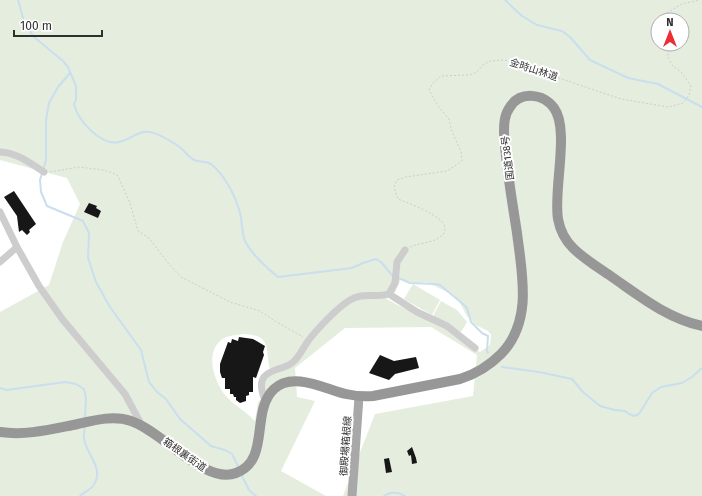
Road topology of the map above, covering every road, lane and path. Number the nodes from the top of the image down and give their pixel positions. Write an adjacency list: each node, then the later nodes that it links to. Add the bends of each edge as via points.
1 (699, 0): 2 (path, via 682,4)
2 (668, 12)
3 (668, 52): 8 (path, 金時山林道, via 672,65 682,73 690,86 689,95 683,103 668,107 621,99 510,60 490,60 470,75 441,76 429,90 449,119 462,161 447,171 397,180 394,187 398,199 431,213 445,228 439,237)
4 (0, 152): 5 (street, via 24,158)
5 (44, 172): 12 (path, via 79,167 103,170 118,176 130,202 138,231 149,238 181,277 230,302 260,311)
6 (0, 212): 7 (street)
7 (17, 247): 9 (street); 16 (street, via 39,286 63,320 125,394)
8 (405, 250): 10 (street, via 399,257 395,280)
9 (0, 262)
10 (389, 294): 12 (street, via 351,299); 13 (street, via 417,312 447,326)
11 (702, 326): 14 (highway, 国道138号, via 675,317 654,306 582,256 568,241 560,226 557,209 560,122 554,108 548,102 535,96 528,96 515,101 504,123 522,275 523,290 518,329 504,351 484,369 472,375 384,395)
12 (309, 340): 15 (street, via 292,363 264,376 261,385)
13 (475, 348)
14 (359, 397): 15 (highway, 箱根裏街道, via 292,381 275,387); 18 (main road, 御殿場箱根線)
15 (265, 400): 16 (highway, 箱根裏街道, via 255,453 249,465 240,472 222,475 206,470)
16 (141, 424): 17 (highway, 箱根裏街道, via 108,418 29,432)
17 (0, 432)
18 (352, 496)

